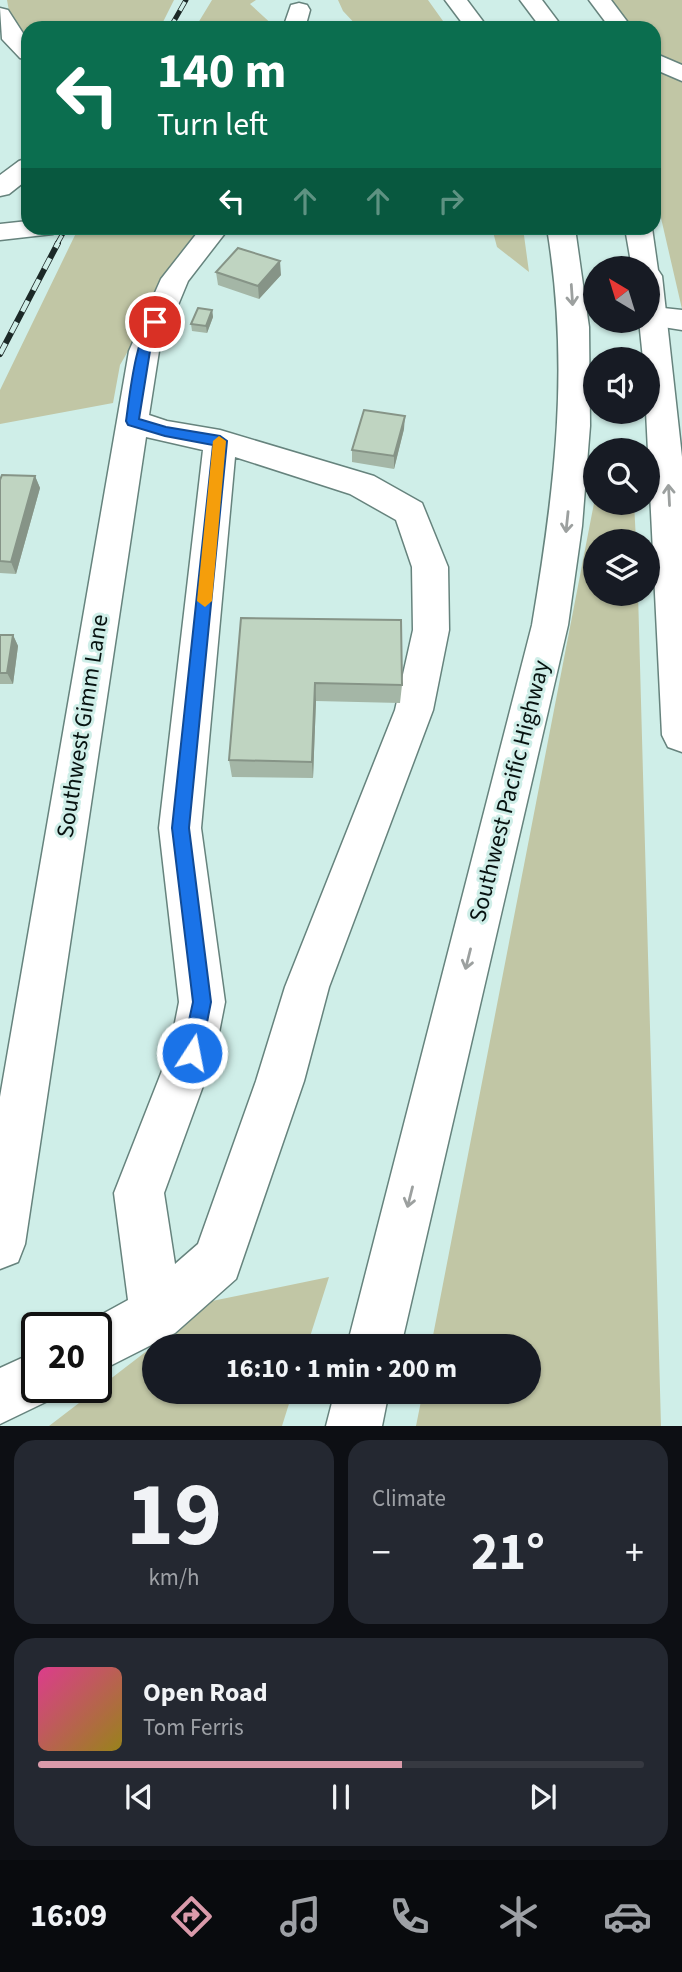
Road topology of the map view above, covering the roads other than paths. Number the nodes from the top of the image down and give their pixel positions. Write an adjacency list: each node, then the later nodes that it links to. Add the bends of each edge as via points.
1 (456, 0): 5 (main road)
2 (531, 0): 6 (main road)
3 (600, 0): 7 (main road)
4 (0, 15): 8 (main road)
5 (472, 21)
6 (547, 21)
7 (616, 21)
8 (21, 46)
9 (661, 64): 10 (main road)
10 (682, 74)
11 (21, 172): 12 (main road)
12 (0, 188)
13 (21, 230): 14 (main road)
14 (0, 232)
15 (209, 235): 21 (main road, Southwest Gimm Lane, via 165,299 144,351)
16 (562, 235): 26 (main road, Southwest Pacific Highway, one-way to 26, via 572,288 576,407 566,534 550,625)
17 (639, 235): 18 (main road)
18 (644, 256)
19 (660, 302): 20 (main road)
20 (668, 319): 23 (main road, one-way to 20, via 667,473)
21 (132, 421): 22 (main road); 24 (main road, Southwest Gimm Lane)
22 (220, 441): 25 (main road, via 180,828 202,1002 192,1053 139,1193); 25 (main road, via 362,485 410,512 430,567 431,630 414,710 307,987 218,1261)
23 (682, 735)
24 (0, 1244)
25 (156, 1314): 27 (main road)
26 (377, 1334)
27 (112, 1337)
28 (21, 1386): 29 (main road)
29 (0, 1397)
30 (359, 1404): 31 (main road)
31 (354, 1426)

